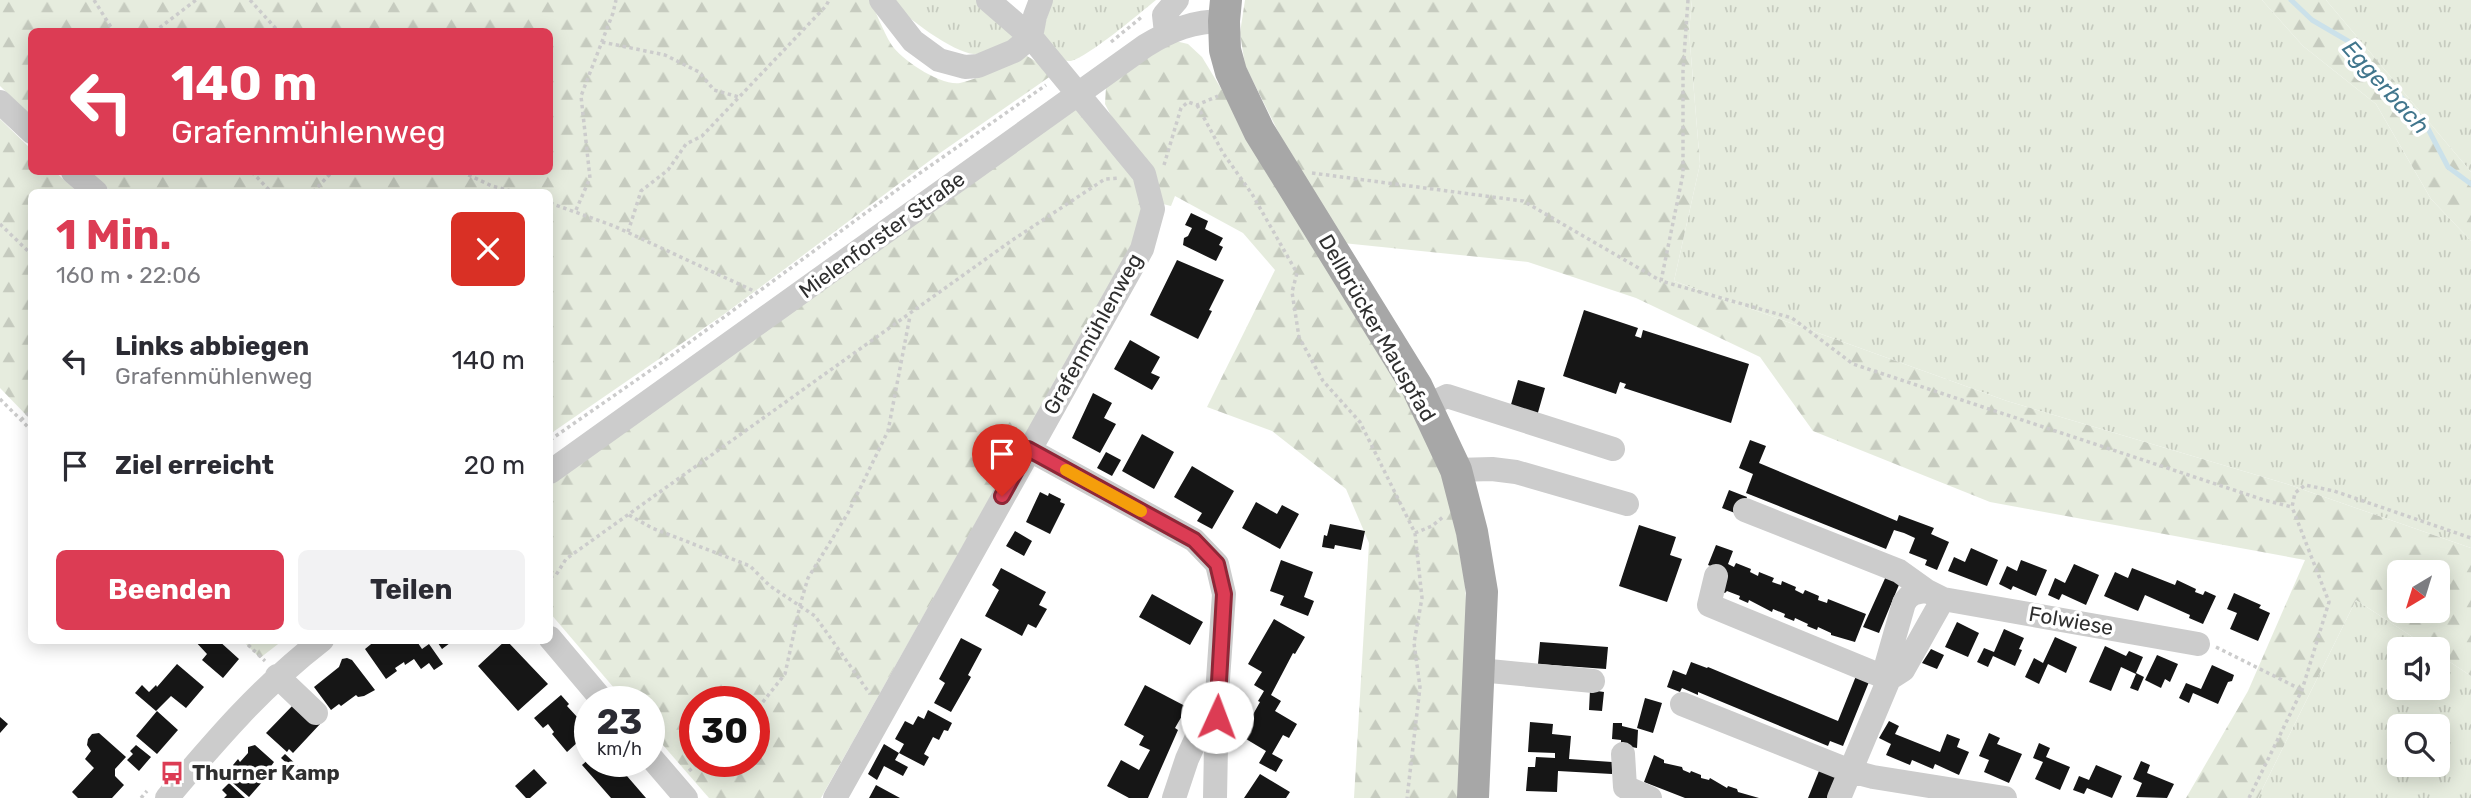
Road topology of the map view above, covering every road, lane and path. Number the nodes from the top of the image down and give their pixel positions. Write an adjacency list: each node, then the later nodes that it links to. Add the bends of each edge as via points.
1 (94, 0): 13 (path)
2 (195, 0): 14 (path)
3 (250, 0): 15 (path)
4 (616, 0): 18 (path)
5 (829, 0): 21 (path)
6 (881, 0): 17 (street, via 913,41 955,66 978,66 1014,51)
7 (988, 0): 17 (street)
8 (1041, 0): 17 (street)
9 (1177, 0): 16 (street, via 1164,15)
10 (1688, 0): 39 (path, via 1682,174)
11 (1225, 10): 16 (street, Mielenforster Straße); 44 (main road, Dellbrücker Mauspfad, via 1225,50 1231,72 1259,131)
12 (1145, 14): 19 (path)
13 (112, 28)
14 (159, 28)
15 (275, 28)
16 (1166, 33): 20 (street, Mielenforster Straße)
17 (1031, 37): 20 (street)
18 (602, 42): 21 (path, via 664,55 699,72 714,90); 35 (path, via 581,96 590,178)
19 (1102, 49)
20 (1071, 85): 33 (street, via 1144,174); 40 (path, via 1009,110); 41 (street, Mielenforster Straße)
21 (739, 97): 37 (path, via 687,144 668,170 641,191)
22 (0, 102): 23 (street)
23 (28, 128)
24 (1308, 174): 39 (path, via 1523,201)
25 (77, 175): 29 (street)
26 (255, 175): 30 (path)
27 (329, 175): 31 (path)
28 (468, 175): 32 (path)
29 (93, 189)
30 (268, 189)
31 (316, 189)
32 (504, 189)
33 (1148, 191): 42 (path, via 1127,177 1105,179); 49 (street, Grafenmühlenweg, via 1153,209 1142,249); 57 (path, via 1168,155 1181,108 1188,102 1197,105 1297,273 1292,292 1298,337 1323,381 1360,422)
34 (553, 203): 35 (path)
35 (576, 210): 37 (path)
36 (0, 224): 38 (path)
37 (628, 232): 40 (path)
38 (28, 251)
39 (1661, 281): 54 (path, via 1792,318 1853,364)
40 (757, 292): 41 (path); 48 (path)
41 (772, 313): 51 (street, Mielenforster Straße)
42 (910, 314): 56 (path); 62 (path, via 888,431 848,513 808,578)
43 (0, 399): 46 (path)
44 (1426, 405): 50 (street, via 1447,396); 52 (main road, Dellbrücker Mauspfad)
45 (28, 414): 46 (path)
46 (21, 420): 47 (path)
47 (28, 426)
48 (553, 438)
49 (1028, 449): 74 (street, via 1194,540 1217,564 1224,594); 76 (street, Grafenmühlenweg)
50 (1613, 449)
51 (553, 470)
52 (1460, 485): 53 (street, via 1492,469); 57 (path, via 1432,526); 67 (main road, Dellbrücker Mauspfad, via 1482,592)
53 (1627, 504)
54 (2292, 507): 58 (path, via 2295,493 2305,485); 72 (path, via 2329,602)
55 (1745, 510): 61 (street, Folwiese, via 1899,571)
56 (629, 515): 59 (path, via 566,559); 62 (path, via 750,566)
57 (1415, 533): 86 (path, via 1422,598 1414,643 1420,687)
58 (2471, 538)
59 (553, 576)
60 (1716, 576): 69 (street, via 1709,605)
61 (1935, 595): 66 (street, Folwiese); 69 (street, via 1903,670); 69 (street, via 1915,592 1904,603 1886,666)
62 (800, 605): 73 (path, via 785,674); 76 (path, via 815,615 872,696)
63 (553, 642): 71 (street)
64 (247, 644): 68 (path)
65 (317, 644): 68 (street)
66 (2198, 644): 72 (path, via 2213,645)
67 (1479, 670): 70 (street); 87 (main road, Dellbrücker Mauspfad)
68 (279, 675): 77 (street); 81 (street)
69 (1889, 679): 79 (street)
70 (1593, 681)
71 (590, 686)
72 (2302, 690): 91 (path)
73 (770, 693)
74 (1217, 694): 84 (street); 85 (street)
75 (1682, 704): 79 (street)
76 (887, 705): 83 (street, Grafenmühlenweg)
77 (316, 713)
78 (1623, 754): 88 (street, via 1625,788)
79 (1850, 771): 89 (street); 90 (street)
80 (665, 774): 82 (street)
81 (167, 798)
82 (686, 798)
83 (835, 798)
84 (1174, 798)
85 (1215, 798)
86 (1407, 798)
87 (1473, 798)
88 (1650, 798)
89 (1839, 798)
90 (2005, 798)
91 (2249, 798)

